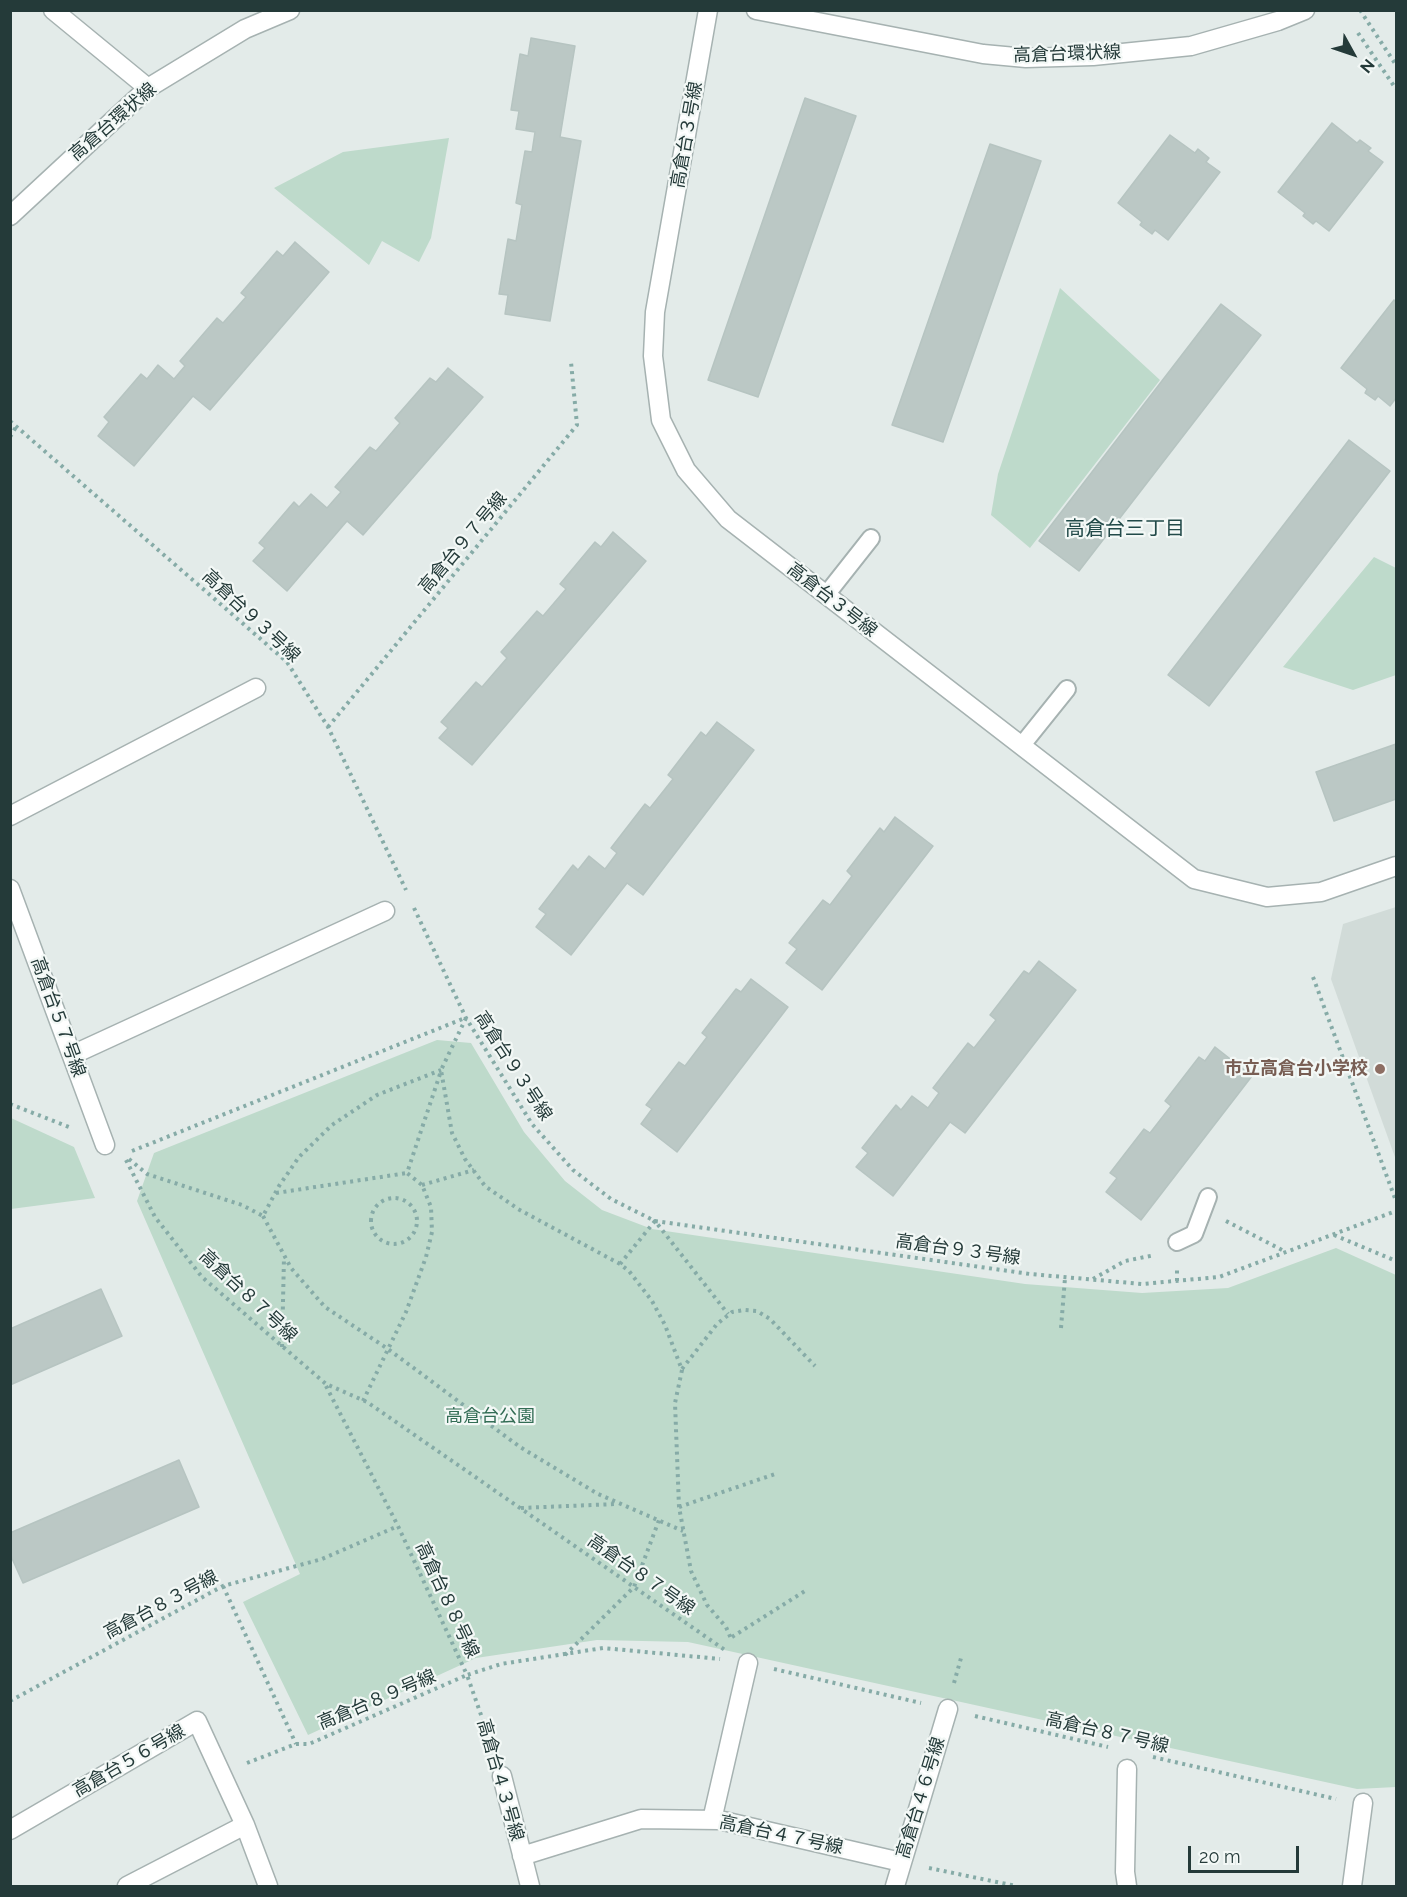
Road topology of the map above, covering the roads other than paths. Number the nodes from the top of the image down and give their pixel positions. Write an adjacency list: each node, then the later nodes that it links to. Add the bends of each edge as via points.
1 (54, 10): 6 (street)
2 (290, 10): 6 (street, 高倉台環状線, via 245,29)
3 (708, 10): 9 (street, 高倉台３号線, via 655,312 653,356 661,420 686,470 728,519)
4 (756, 10): 5 (street, 高倉台環状線, via 983,54 1026,58 1191,46)
5 (1305, 10)
6 (148, 88): 7 (street, 高倉台環状線)
7 (10, 216)
8 (871, 538): 9 (lane)
9 (826, 595): 12 (street, 高倉台３号線)
10 (256, 688): 13 (street)
11 (1067, 689): 12 (lane)
12 (1022, 745): 14 (street, 高倉台３号線, via 1194,879 1267,897 1321,891)
13 (10, 816)
14 (1396, 866)
15 (10, 889): 17 (street, 高倉台５７号線)
16 (385, 911): 17 (street)
17 (72, 1054): 18 (street, 高倉台５７号線)
18 (105, 1145)
19 (1208, 1197): 20 (lane, via 1194,1234)
20 (1177, 1242)
21 (745, 1662): 26 (street)
22 (948, 1709): 30 (street, 高倉台４６号線)
23 (1126, 1768): 35 (street)
24 (502, 1776): 29 (street, 高倉台４３号線)
25 (1363, 1803): 36 (street)
26 (712, 1820): 29 (street, 高倉台４７号線, via 641,1819); 30 (street, 高倉台４７号線)
27 (245, 1825): 28 (street, 高倉台５６号線, via 197,1721); 31 (street); 32 (street)
28 (10, 1830)
29 (522, 1856): 33 (street, 高倉台４３号線)
30 (901, 1862): 34 (street, 高倉台４６号線)
31 (127, 1887)
32 (268, 1887)
33 (530, 1887)
34 (895, 1887)
35 (1126, 1887)
36 (1352, 1887)

